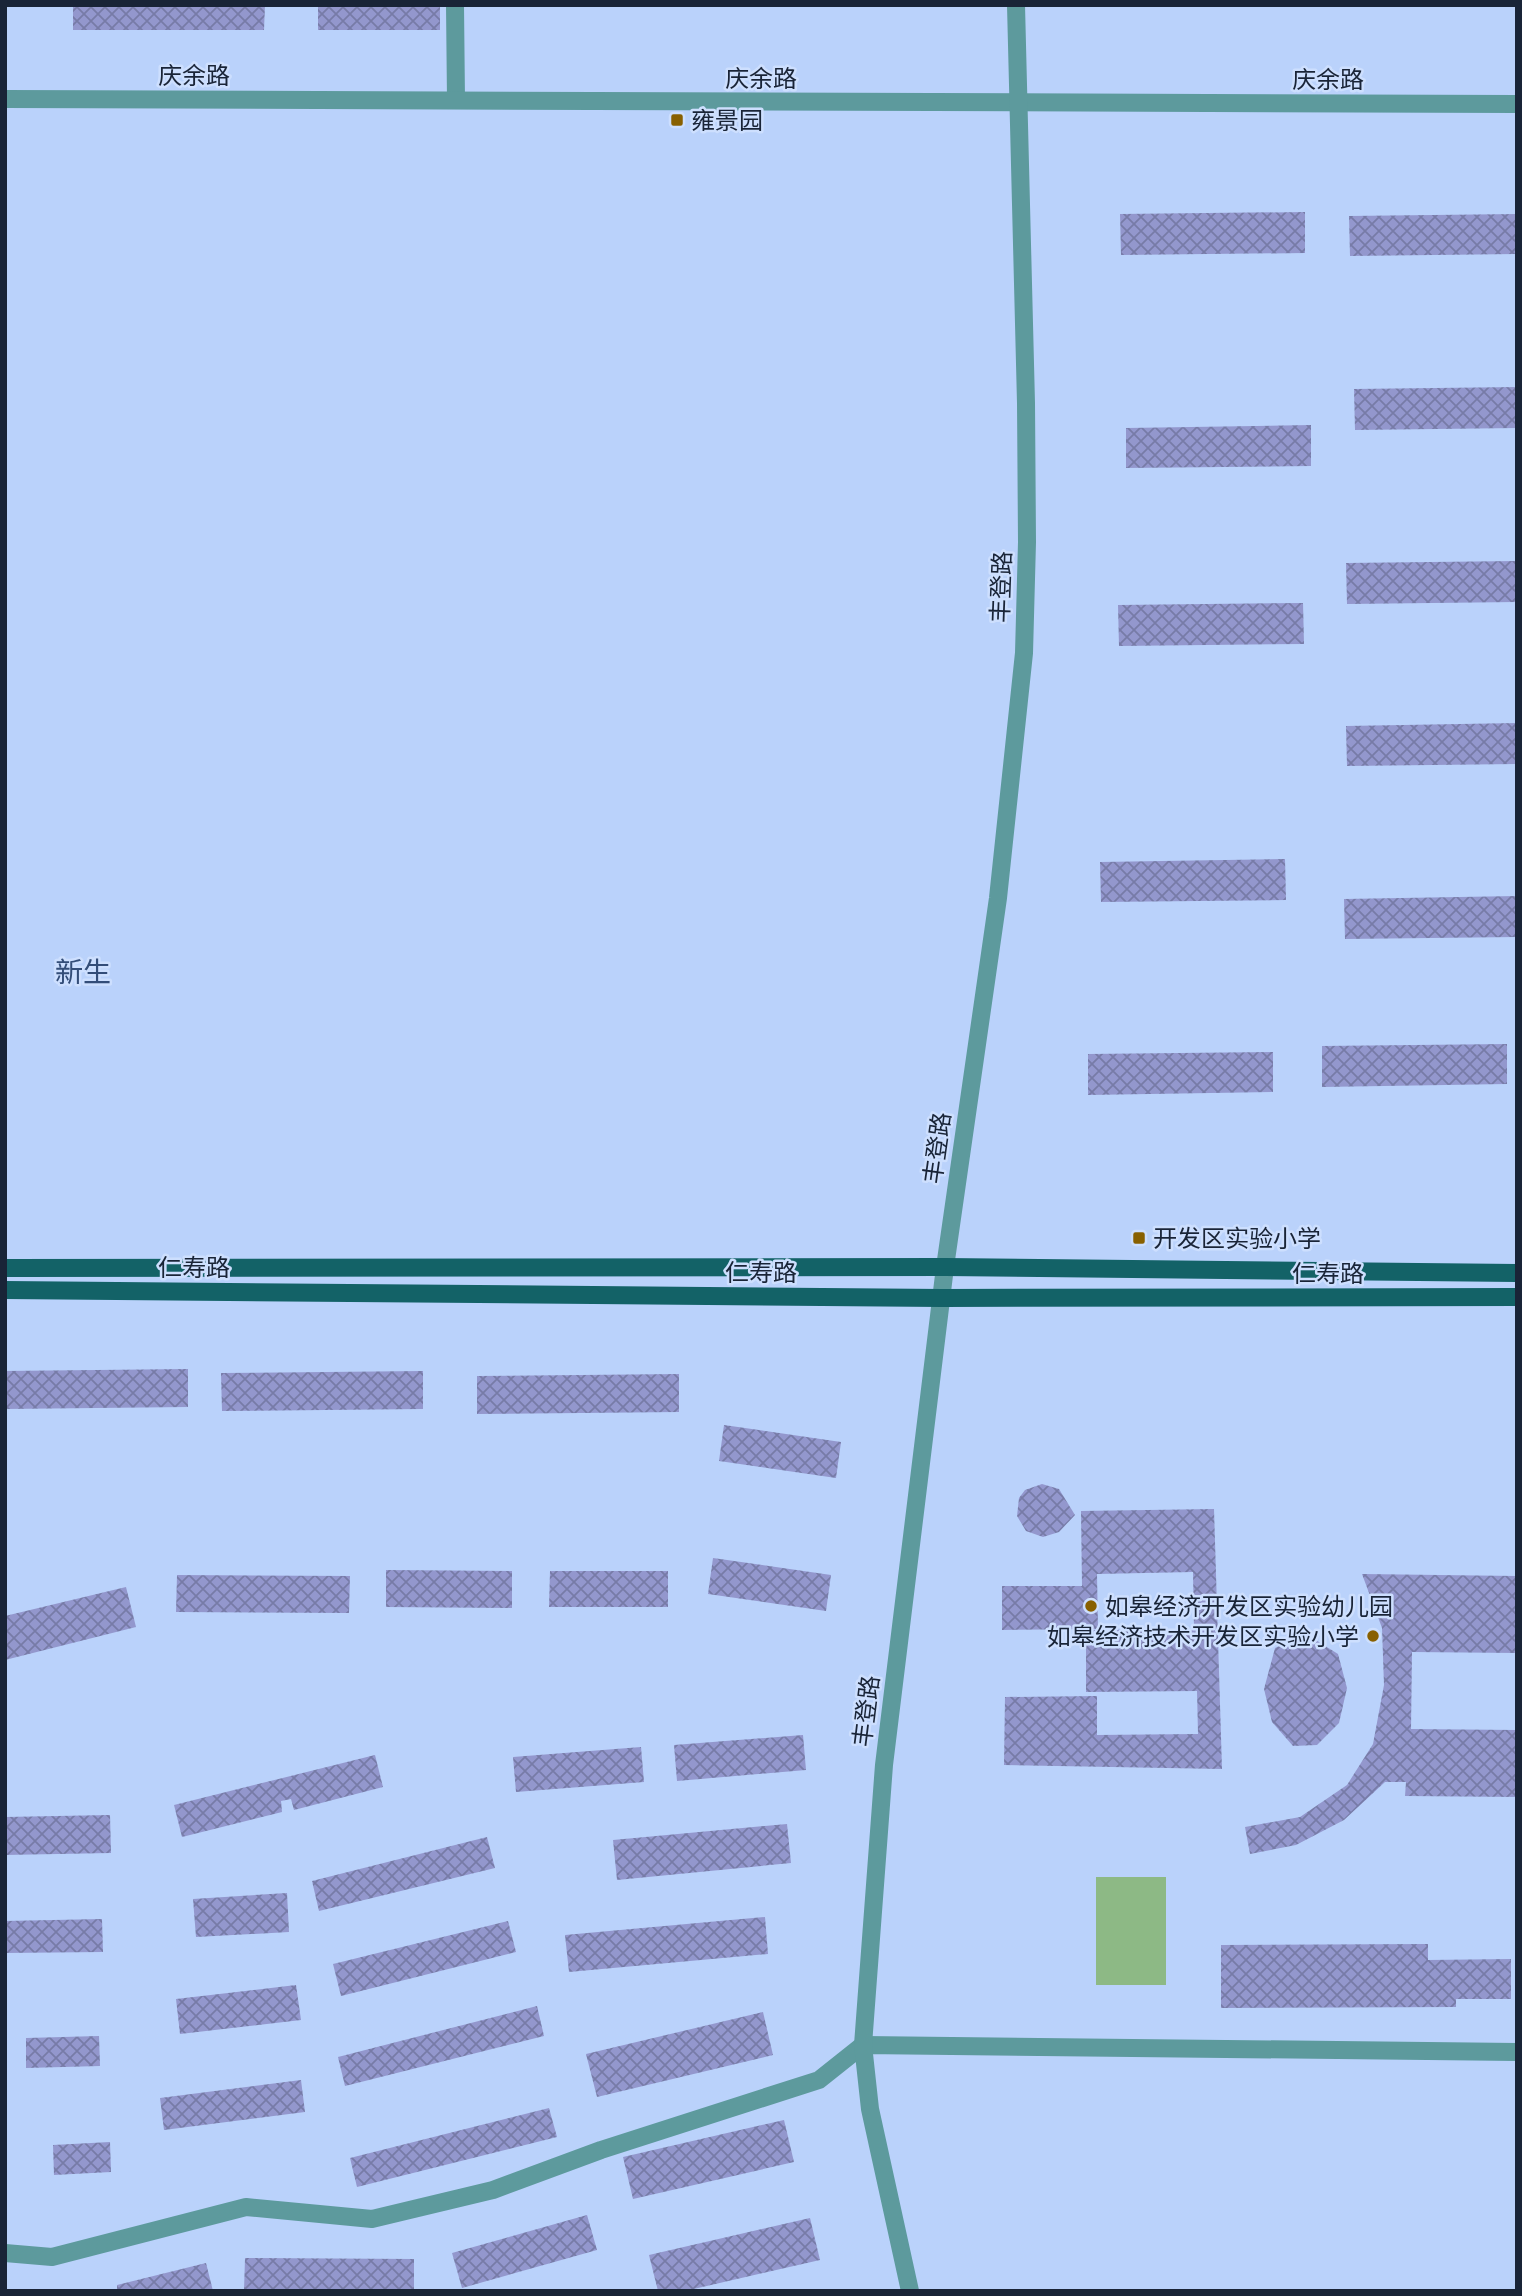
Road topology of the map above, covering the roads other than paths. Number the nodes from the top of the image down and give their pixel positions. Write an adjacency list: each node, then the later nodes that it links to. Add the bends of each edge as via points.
1 (455, 5): 4 (street)
2 (1016, 5): 5 (street, 丰登路)
3 (5, 99): 4 (street, 庆余路)
4 (456, 100): 5 (street, 庆余路)
5 (1018, 104): 6 (street, 庆余路); 8 (street, 丰登路, via 1027,542 1024,653 998,898)
6 (1517, 104)
7 (5, 1268): 8 (main road, 仁寿路)
8 (945, 1268): 9 (main road, 仁寿路); 12 (street, 丰登路)
9 (1517, 1273)
10 (5, 1290): 12 (main road, 仁寿路)
11 (1517, 1297): 12 (main road, 仁寿路)
12 (942, 1298): 13 (street, 丰登路, via 884,1765)
13 (863, 2045): 14 (street); 15 (street, via 819,2080 493,2190 412,2210 372,2219 246,2207 52,2257); 16 (street, 丰登路, via 870,2109)
14 (1517, 2052)
15 (5, 2253)
16 (910, 2291)

